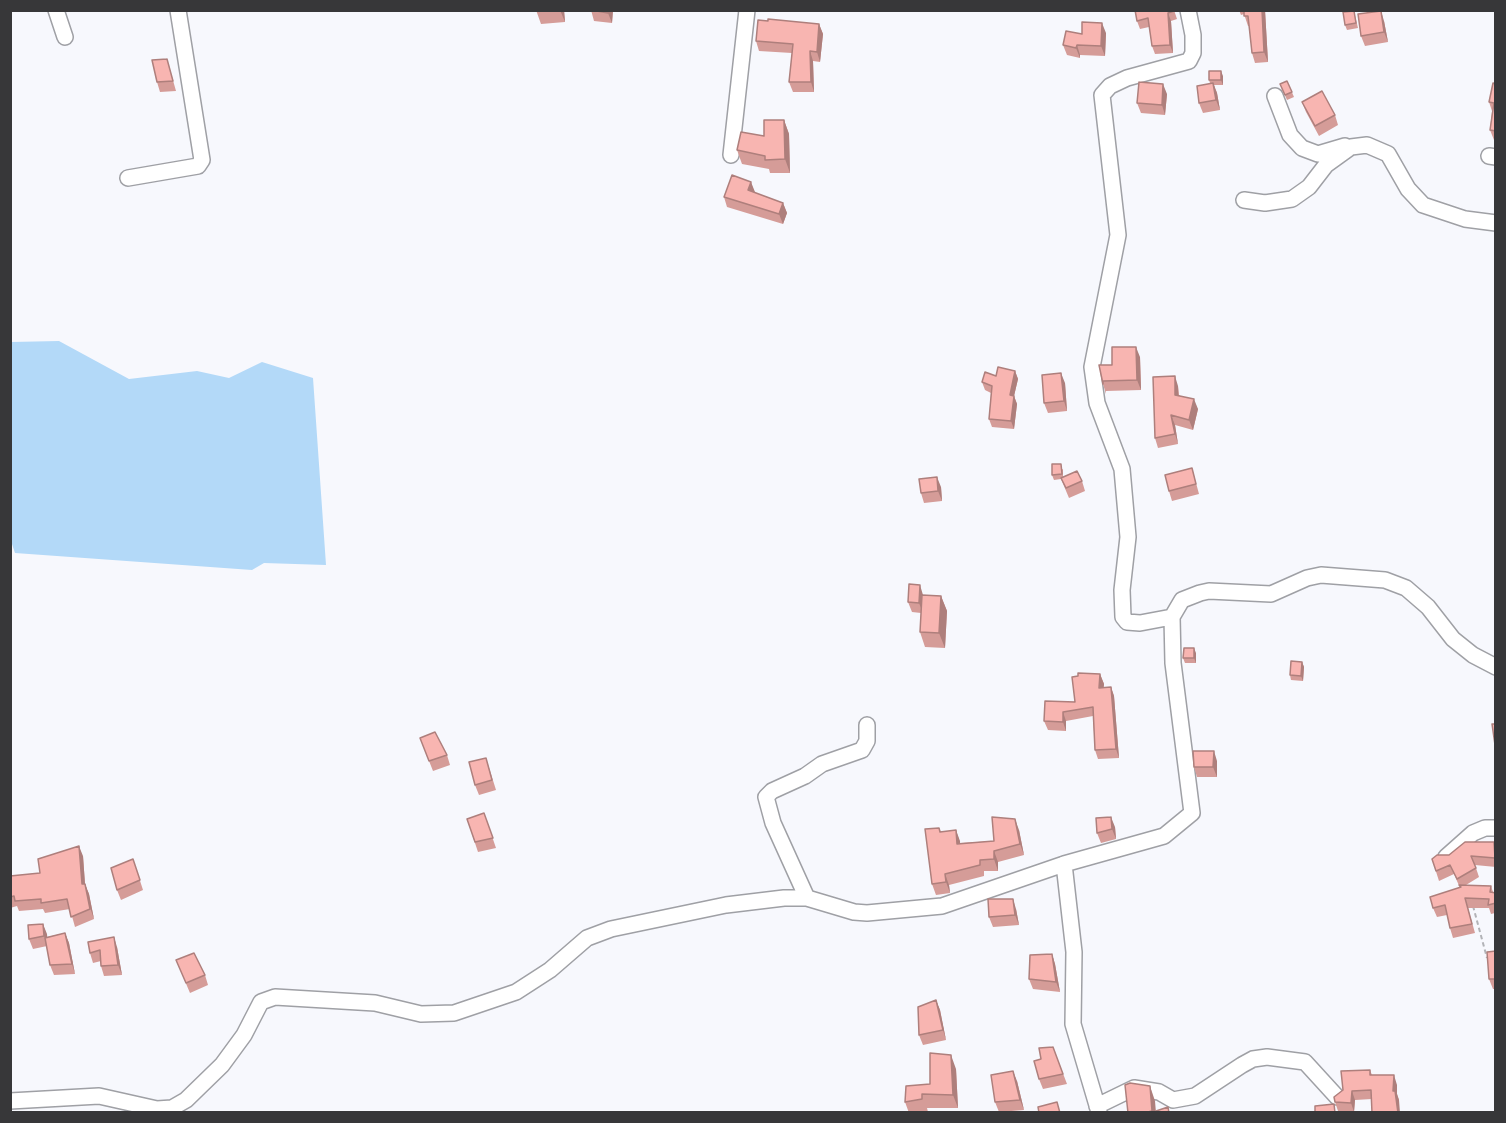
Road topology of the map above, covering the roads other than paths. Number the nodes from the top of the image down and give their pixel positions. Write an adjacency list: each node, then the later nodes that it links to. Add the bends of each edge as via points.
1 (56, 10): 5 (street)
2 (178, 10): 9 (street, via 202,160 198,166)
3 (747, 10): 8 (street)
4 (1188, 10): 12 (street, via 1193,35 1189,60 1126,78 1102,95 1118,235 1092,367 1097,403 1122,469 1128,537 1123,617 1127,622 1140,623)
5 (65, 37)
6 (1275, 96): 7 (street, via 1290,135 1302,148 1318,154)
7 (1351, 147): 10 (street, via 1326,165 1309,187 1292,199 1265,203); 11 (street, via 1367,145 1388,154 1408,189 1424,206 1465,219)
8 (731, 155)
9 (128, 178)
10 (1244, 200)
11 (1496, 223)
12 (1172, 617): 13 (street, via 1182,600 1209,591 1270,594 1321,575 1372,577 1406,588 1428,607 1452,639 1473,656); 17 (street, via 1173,663 1192,813 1164,836)
13 (1496, 667)
14 (867, 725): 18 (street, via 867,741 862,750 822,764 766,797 773,823)
15 (1496, 828): 16 (street, via 1473,832)
16 (1446, 857)
17 (1064, 864): 18 (street, via 942,906 867,913); 21 (street, via 1074,952 1073,1024)
18 (807, 898): 20 (street, via 726,905 599,932 516,992 454,1013 421,1014 375,1003 274,996 261,1002 222,1065 186,1100 172,1108 157,1109 99,1096)
19 (1337, 1097): 21 (street, via 1305,1062 1267,1057 1247,1062 1195,1096 1173,1100 1159,1092 1134,1088)
20 (10, 1101)
21 (1098, 1109)

